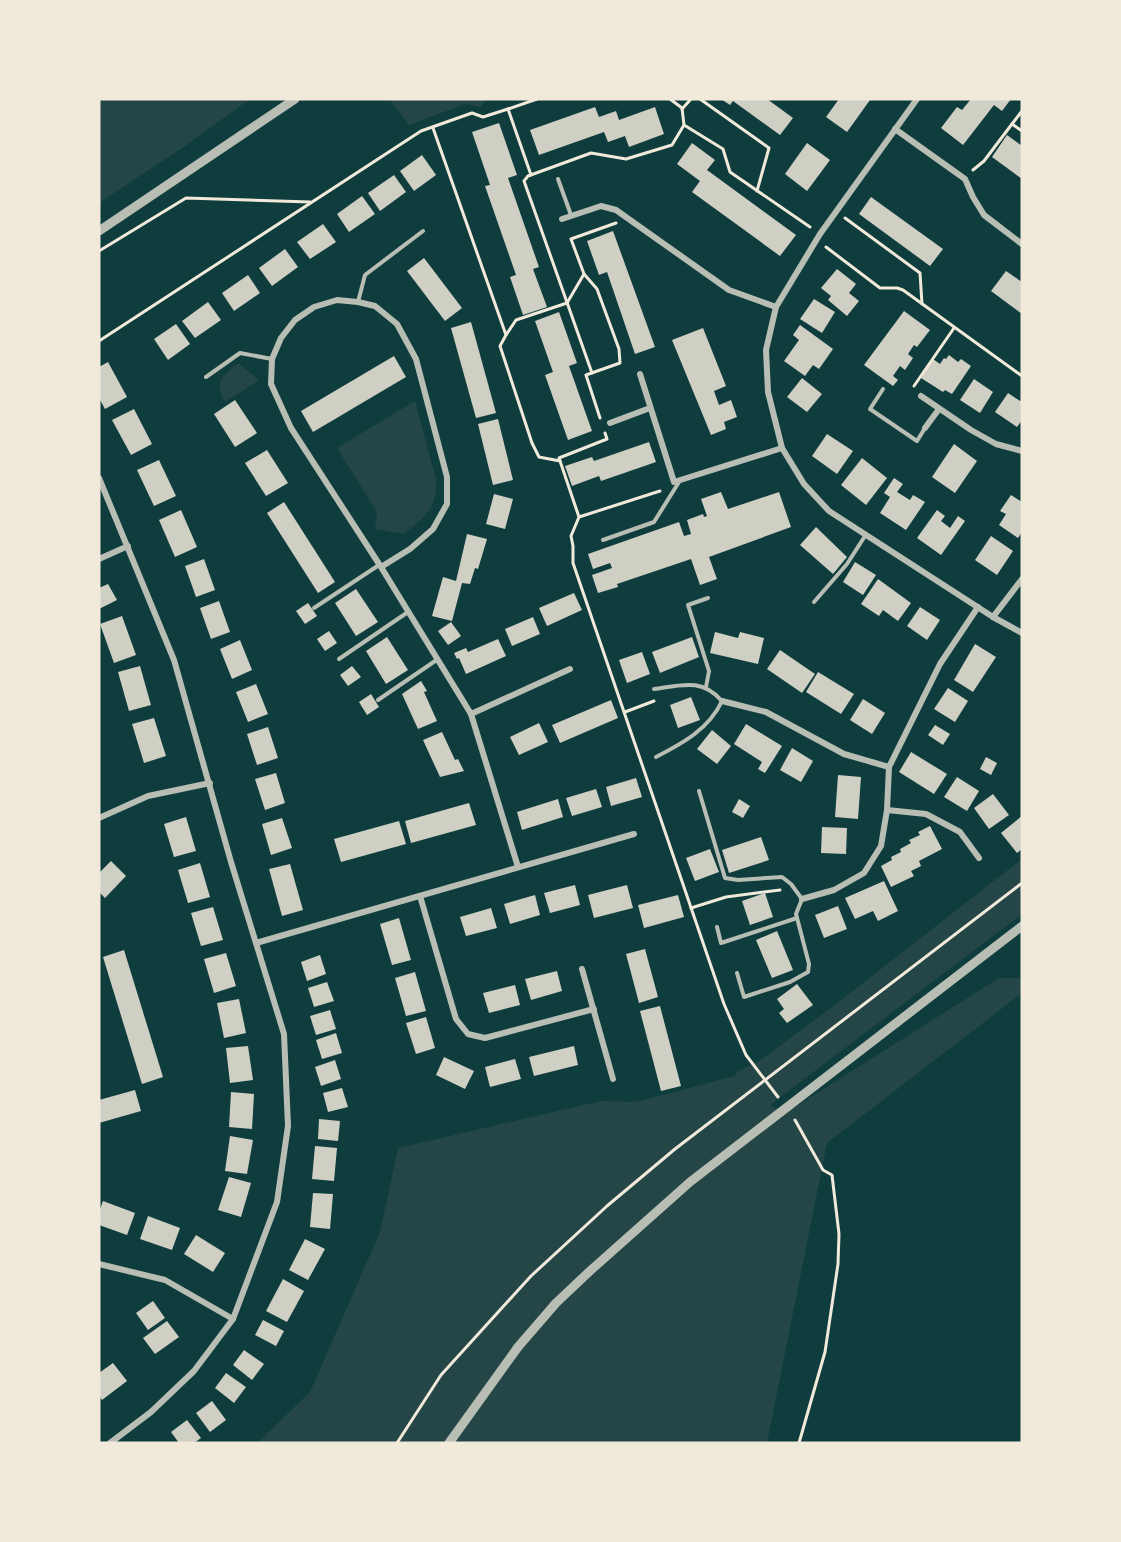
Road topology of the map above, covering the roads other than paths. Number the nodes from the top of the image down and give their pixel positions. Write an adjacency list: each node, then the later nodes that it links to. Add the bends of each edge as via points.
1 (295, 99): 7 (street)
2 (917, 99): 3 (street)
3 (895, 129): 9 (street, via 965,179 984,215); 11 (street, via 818,237)
4 (558, 179): 5 (lane)
5 (571, 216): 6 (street); 11 (street, via 601,206 616,210 729,290)
6 (562, 219)
7 (99, 231)
8 (423, 231): 10 (lane, via 365,275)
9 (1022, 244)
10 (358, 302): 12 (street, via 338,300 314,307 295,320); 29 (street, via 375,306 397,324 416,359 447,477 447,504 433,529 410,549)
11 (776, 307): 21 (street, via 766,350 768,392)
12 (272, 359): 14 (lane, via 240,353); 29 (street, via 271,384 291,428)
13 (640, 374): 17 (street)
14 (206, 377)
15 (884, 389): 20 (lane, via 870,409 917,441)
16 (921, 396): 18 (street)
17 (650, 408): 19 (street); 24 (street)
18 (939, 409): 20 (street); 22 (street, via 996,444)
19 (610, 423)
20 (925, 428)
21 (782, 448): 24 (street); 25 (street, via 804,484 829,511)
22 (1022, 450)
23 (99, 478): 27 (street)
24 (676, 482): 26 (lane, via 654,522)
25 (866, 536): 32 (lane); 33 (street)
26 (603, 540)
27 (128, 546): 28 (street); 48 (street, via 174,660)
28 (99, 559)
29 (380, 566): 34 (lane); 35 (street)
30 (1022, 579): 36 (street)
31 (708, 598): 41 (lane, via 688,605 709,671)
32 (814, 602)
33 (978, 607): 36 (street); 47 (street, via 940,664)
34 (314, 608)
35 (408, 612): 38 (lane); 39 (street)
36 (993, 617): 37 (street)
37 (1022, 633)
38 (339, 658)
39 (438, 659): 43 (lane); 45 (street)
40 (570, 669): 45 (street)
41 (705, 687): 42 (lane, via 689,684); 44 (lane)
42 (654, 689)
43 (378, 700)
44 (722, 701): 46 (lane, via 697,733); 47 (street, via 766,712 843,754)
45 (471, 714): 54 (street)
46 (656, 757)
47 (889, 767): 50 (street)
48 (210, 783): 51 (street, via 148,796); 60 (street)
49 (699, 791): 56 (lane, via 724,878 782,877)
50 (887, 810): 53 (street, via 926,814 960,832); 56 (street, via 881,846 864,873 834,890)
51 (99, 818)
52 (634, 834): 54 (street)
53 (980, 858)
54 (518, 867): 55 (street)
55 (420, 896): 60 (street); 63 (street, via 456,1019 468,1034 485,1038)
56 (802, 899): 57 (lane)
57 (797, 918): 59 (lane, via 721,942); 62 (lane, via 808,972 744,997)
58 (1022, 926): 68 (street, via 690,1182 591,1269 518,1347)
59 (717, 927)
60 (256, 942): 66 (street, via 284,1034 288,1126 277,1202)
61 (582, 969): 63 (street)
62 (737, 973)
63 (594, 1009): 64 (street)
64 (613, 1079)
65 (99, 1264): 66 (street, via 165,1280)
66 (233, 1319): 67 (street, via 194,1371 151,1412)
67 (110, 1443)
68 (449, 1443)

